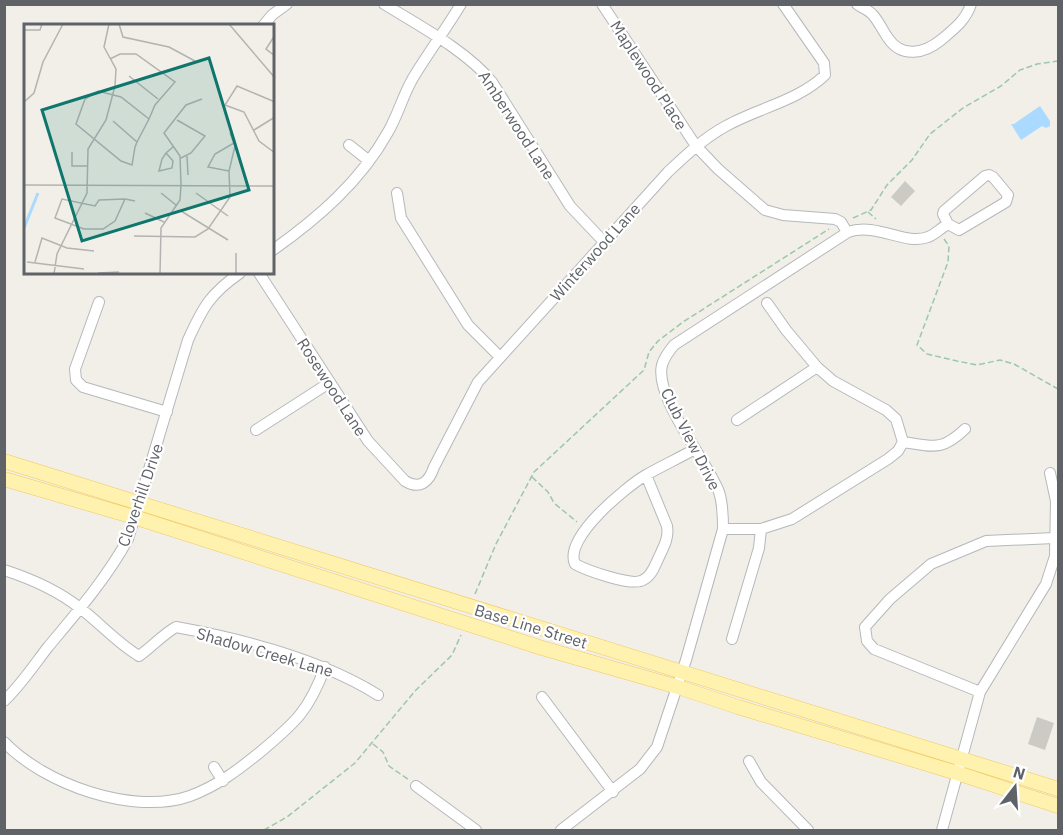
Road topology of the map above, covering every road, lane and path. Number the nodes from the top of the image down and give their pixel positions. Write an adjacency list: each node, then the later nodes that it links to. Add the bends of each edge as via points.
1 (287, 4): 8 (street)
2 (384, 4): 9 (street, Amberwood Lane)
3 (461, 4): 9 (street)
4 (602, 4): 11 (street, Maplewood Place)
5 (783, 4): 11 (street, Winterwood Lane, via 824,63 825,75 813,87 726,126)
6 (857, 4): 7 (street, via 871,13 890,41 912,53 934,45 957,26)
7 (971, 4)
8 (265, 24)
9 (440, 40): 12 (street, via 413,78 388,133); 18 (street, Amberwood Lane, via 463,54 492,82 570,206)
10 (349, 145): 12 (street)
11 (696, 146): 17 (street, Maplewood Place, via 765,210 835,219); 18 (street, Winterwood Lane)
12 (368, 160): 19 (street, via 329,206)
13 (397, 193): 24 (street, via 401,218 468,325)
14 (867, 212): 15 (path)
15 (877, 221)
16 (943, 227): 16 (street, Club View Drive, via 959,230 1006,202 1008,195 993,177 985,176 944,211); 17 (street, Club View Drive, via 927,238 915,239 866,228); 27 (path, via 949,246 948,261 917,345 927,354 977,365 1000,360 1014,364)
17 (847, 232): 33 (street, Club View Drive, via 674,345 667,354 662,382)
18 (605, 243): 24 (street, Winterwood Lane)
19 (274, 249)
20 (239, 274): 28 (street, Cloverhill Drive, via 219,288 202,311 188,340)
21 (260, 274): 26 (street, Rosewood Lane)
22 (99, 302): 28 (street, via 75,369 76,380 83,387)
23 (767, 303): 25 (street)
24 (499, 356): 39 (street, Winterwood Lane, via 478,382 431,476)
25 (817, 367): 29 (street); 32 (street, via 833,381 886,410 896,419)
26 (329, 383): 31 (street); 39 (street, Rosewood Lane, via 368,441 405,481)
27 (1059, 389)
28 (167, 412): 40 (street, Cloverhill Drive)
29 (737, 420)
30 (965, 429): 32 (street, via 951,442 936,446)
31 (256, 430)
32 (903, 442): 42 (street, via 888,459 792,519)
33 (695, 449): 36 (street); 44 (street, Club View Drive, via 718,492)
34 (4, 461): 40 (main road, Base Line Street)
35 (1050, 473): 45 (street, via 1056,501)
36 (646, 475): 43 (street); 43 (street, via 669,533 646,578 625,581 574,564 574,549)
37 (532, 476): 43 (path, via 554,503)
38 (4, 478): 41 (main road, Base Line Street)
39 (419, 485)
40 (138, 503): 41 (street, Cloverhill Drive); 51 (main road, Base Line Street)
41 (134, 517): 47 (street, Cloverhill Drive, via 115,563); 52 (main road, Base Line Street, via 542,648)
42 (761, 529): 44 (street); 49 (street)
43 (585, 530)
44 (723, 530): 51 (street, Club View Drive)
45 (1054, 538): 53 (street, via 1055,556 1046,584); 53 (street, via 986,541 931,564 865,627 867,641 874,649)
46 (4, 570): 47 (street, Shadow Creek Lane, via 36,581)
47 (81, 609): 50 (street, Shadow Creek Lane, via 139,656 176,627); 56 (street, Cloverhill Drive)
48 (464, 629): 58 (path, via 452,655 415,691)
49 (732, 639)
50 (325, 667): 54 (street, Shadow Creek Lane); 64 (street, via 309,704 294,724)
51 (682, 672): 52 (street, Club View Drive); 59 (main road, Base Line Street)
52 (678, 687): 63 (main road, Base Line Street); 67 (street, Club View Drive, via 657,747 640,770)
53 (980, 692): 59 (street)
54 (378, 695)
55 (542, 697): 67 (street)
56 (4, 701)
57 (4, 742): 64 (street, via 50,776 114,798 166,801 188,797)
58 (372, 744): 62 (path, via 383,752 389,766); 69 (path, via 355,764 287,818)
59 (961, 759): 63 (street); 66 (main road, Base Line Street)
60 (748, 761): 72 (street, via 761,782)
61 (214, 767): 64 (street)
62 (400, 773)
63 (957, 773): 68 (main road, Base Line Street); 73 (street)
64 (223, 781)
65 (416, 786): 70 (street)
66 (1059, 789)
67 (613, 792): 71 (street, Club View Drive)
68 (1059, 806)
69 (264, 831)
70 (476, 831)
71 (561, 831)
72 (808, 831)
73 (942, 831)

